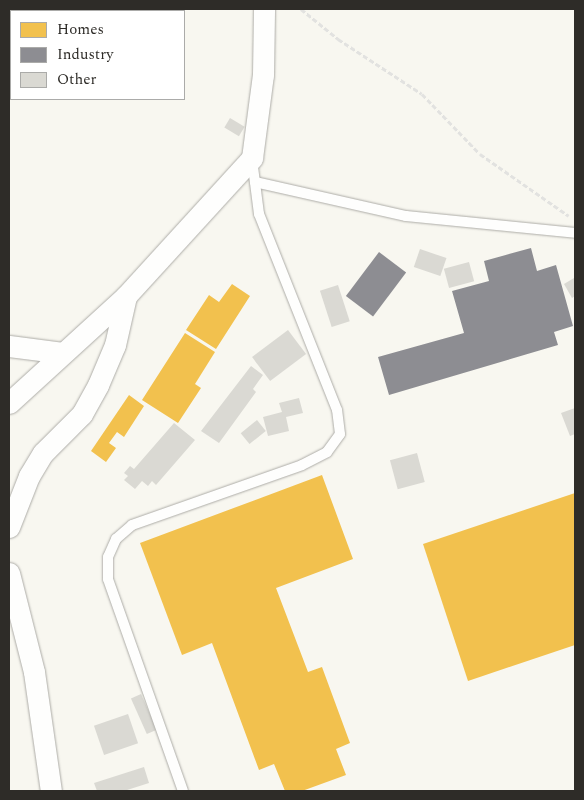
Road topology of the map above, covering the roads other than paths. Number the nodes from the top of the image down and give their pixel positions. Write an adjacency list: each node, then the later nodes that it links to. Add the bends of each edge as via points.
1 (264, 9): 2 (street, via 263,74)
2 (252, 158): 3 (lane); 5 (street)
3 (255, 182): 4 (lane, via 406,216); 12 (lane, via 259,214 337,410 340,434 327,452 302,465 132,525 116,539 108,556 108,579)
4 (575, 233)
5 (126, 296): 7 (street); 9 (street, via 115,345 98,385 82,414 44,453 28,476)
6 (9, 346): 7 (street)
7 (63, 352): 8 (street)
8 (9, 403)
9 (9, 527)
10 (9, 573): 11 (street, via 34,672)
11 (51, 791)
12 (183, 791)

